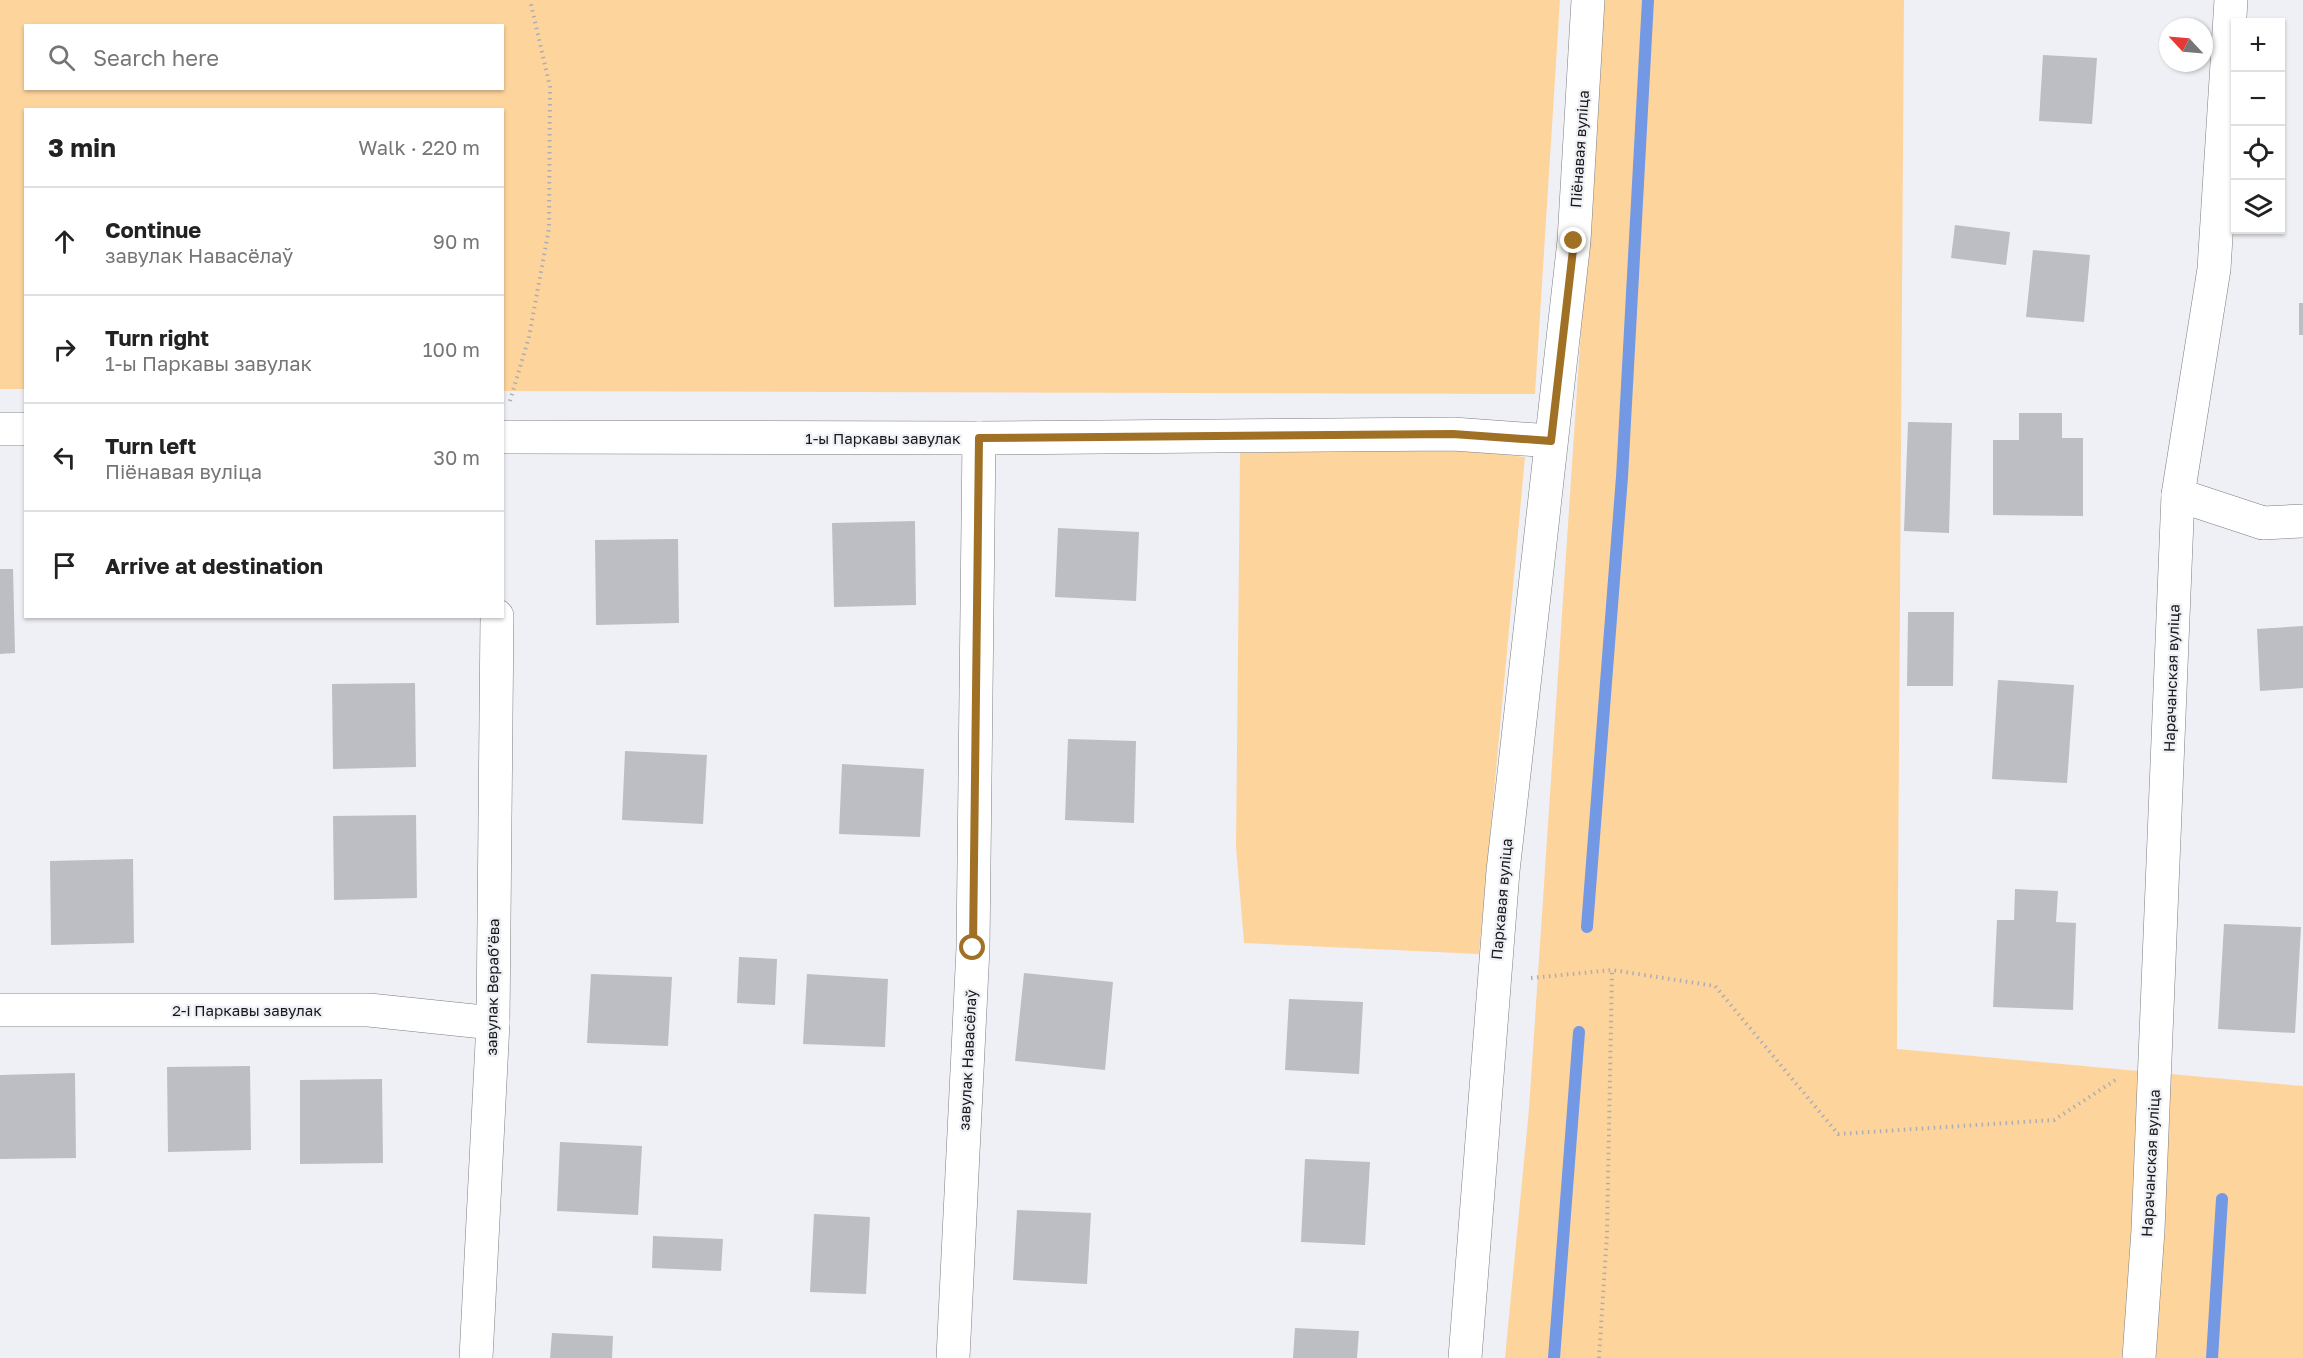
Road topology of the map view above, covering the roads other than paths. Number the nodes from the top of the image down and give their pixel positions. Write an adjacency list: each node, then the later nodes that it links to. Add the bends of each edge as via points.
1 (1588, 0): 7 (street, Піёнавая вуліца, via 1574,241)
2 (2231, 0): 8 (street, Нарачанская вуліца, via 2214,269)
3 (0, 429): 4 (street)
4 (24, 429)
5 (504, 437): 6 (street, 1-ы Паркавы завулак)
6 (979, 438): 7 (street, 1-ы Паркавы завулак, via 1453,434); 14 (street, завулак Навасёлаў, via 973,948)
7 (1551, 441): 15 (street, Паркавая вуліца, via 1503,871)
8 (2178, 495): 9 (street, via 2263,523); 16 (street, Нарачанская вуліца, via 2148,1230)
9 (2303, 520)
10 (497, 618): 12 (street, завулак Верабʼёва)
11 (0, 1010): 12 (street, 2-і Паркавы завулак, via 369,1010)
12 (493, 1023): 13 (street, завулак Верабʼёва)
13 (476, 1358)
14 (953, 1358)
15 (1465, 1358)
16 (2139, 1358)

